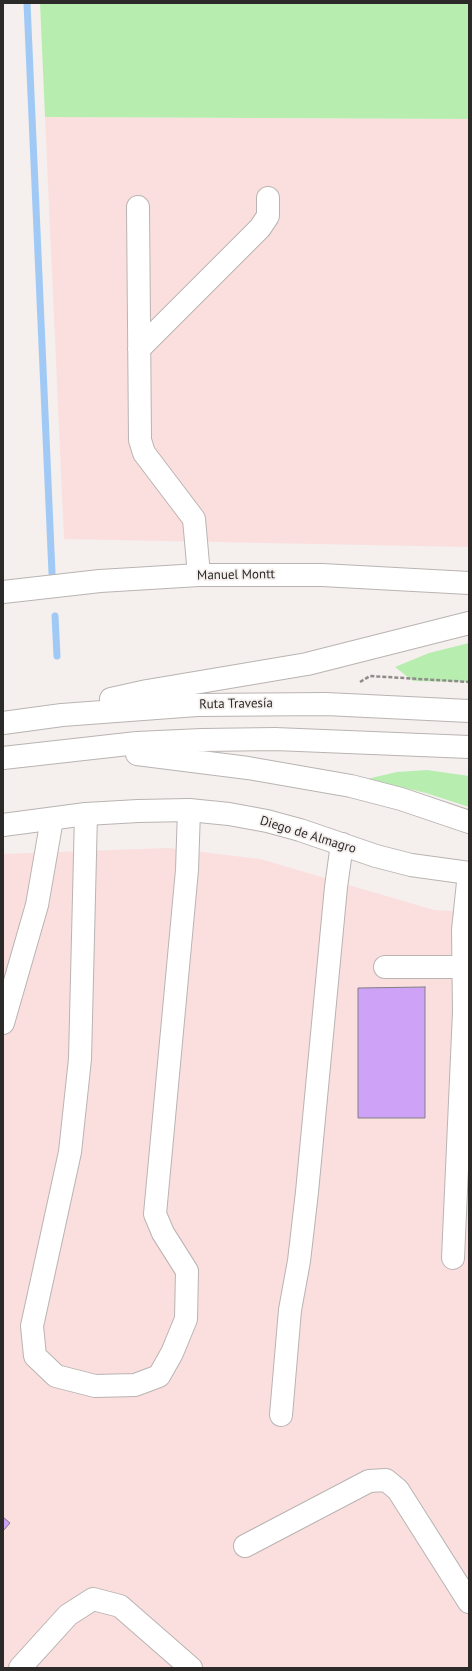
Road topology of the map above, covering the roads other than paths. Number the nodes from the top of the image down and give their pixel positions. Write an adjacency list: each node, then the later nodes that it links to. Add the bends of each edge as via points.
1 (268, 198): 3 (main road, via 268,216 260,228)
2 (138, 207): 3 (main road)
3 (139, 349): 4 (main road, via 140,440 144,453 194,519)
4 (199, 575): 5 (main road, Manuel Montt, via 322,575); 6 (main road, Manuel Montt, via 100,581)
5 (469, 583)
6 (3, 592)
7 (469, 623): 9 (main road, via 308,664 118,697)
8 (469, 711): 9 (main road, Ruta Travesía, via 258,703 152,707)
9 (62, 715): 10 (main road, Ruta Travesía)
10 (3, 722)
11 (469, 747): 12 (main road, via 275,739 137,743)
12 (72, 749): 13 (main road); 17 (main road, via 190,760 300,776 401,799)
13 (3, 758)
14 (189, 810): 15 (main road, Diego de Almagro); 15 (main road, via 188,870 155,1214 163,1233 187,1271 186,1319 159,1376 135,1385 95,1386 56,1376 35,1356 32,1326 70,1152 80,1067); 19 (main road, Diego de Almagro, via 267,821)
15 (86, 814): 16 (main road, Diego de Almagro)
16 (52, 819): 18 (main road, Diego de Almagro); 23 (main road, via 37,905)
17 (469, 822)
18 (3, 825)
19 (342, 844): 20 (main road, Diego de Almagro, via 411,865); 25 (main road, via 307,1192 290,1310)
20 (469, 873): 22 (main road, via 463,930)
21 (385, 967): 22 (main road)
22 (464, 967): 24 (main road)
23 (3, 1023)
24 (453, 1258)
25 (281, 1415)
26 (245, 1546): 27 (main road, via 369,1481 386,1480 398,1490)
27 (469, 1602)
28 (20, 1668): 29 (main road, via 68,1615 93,1599 120,1606)
29 (191, 1668)

